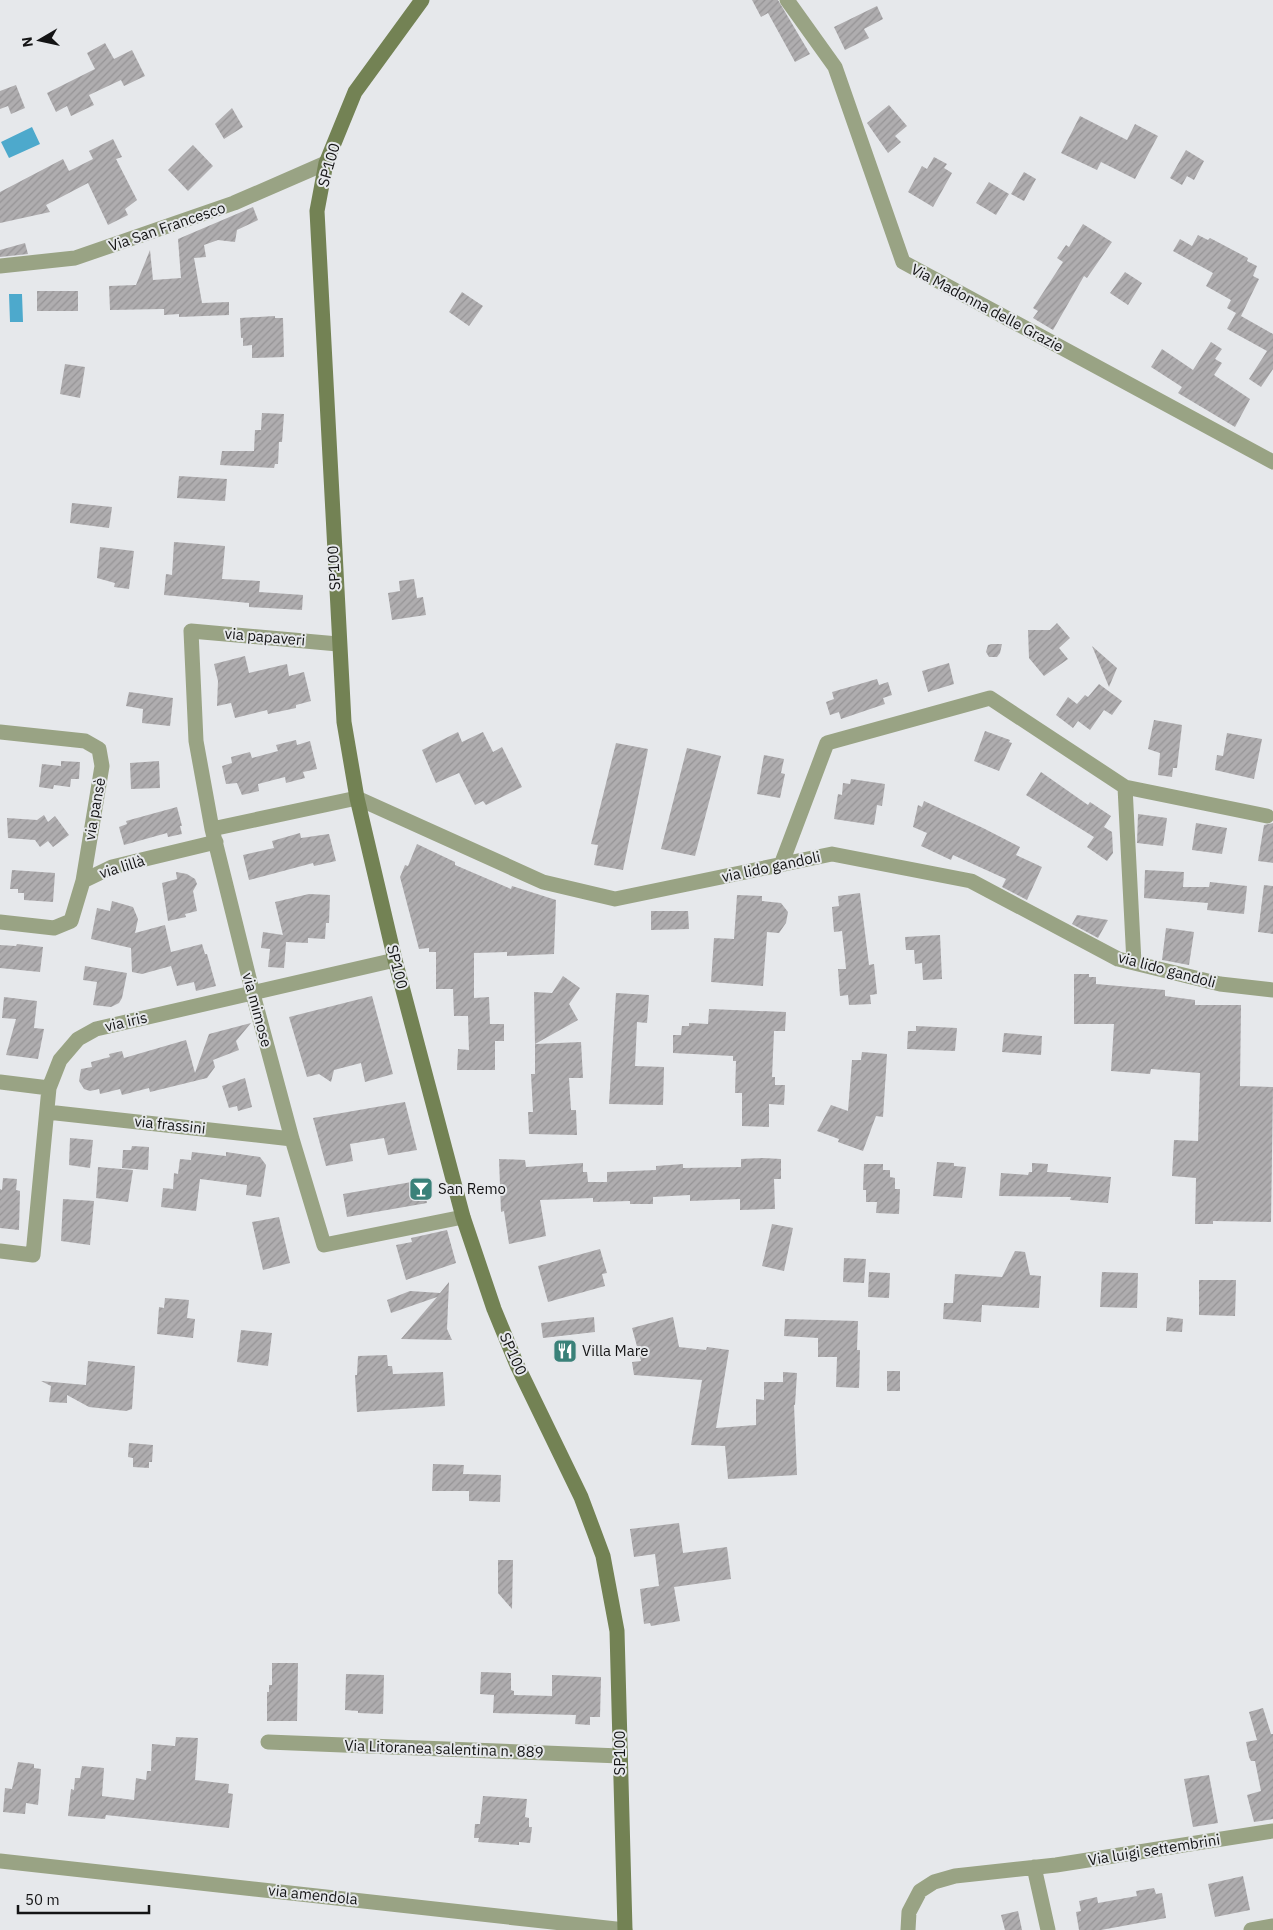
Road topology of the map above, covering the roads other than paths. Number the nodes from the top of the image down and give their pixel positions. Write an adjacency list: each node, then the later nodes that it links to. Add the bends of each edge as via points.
1 (422, 0): 3 (main road, SP100 / SP100, via 355,92)
2 (787, 0): 5 (street, Via Madonna delle Grazie, via 835,67 903,262)
3 (326, 163): 4 (street, Via San Francesco, via 234,203 75,258); 7 (main road, SP100 / SP100, via 317,211)
4 (0, 266)
5 (1273, 462)
6 (191, 631): 7 (street, via papaveri); 12 (street, via mimose, via 196,741)
7 (338, 644): 10 (main road, SP100 / SP100, via 344,722)
8 (0, 732): 14 (street, via pansè, via 84,741 99,749 102,766)
9 (1125, 787): 11 (street); 13 (street, via 990,698 827,743); 17 (street)
10 (356, 798): 12 (street, via lillà); 13 (street, via lido gandoli, via 543,882 615,899); 16 (main road, SP100 / SP100)
11 (1268, 816)
12 (214, 835): 14 (street, via lillà, via 112,867); 19 (street, via mimose)
13 (781, 865): 17 (street, via lido gandoli, via 832,854 971,881 1118,959)
14 (83, 881): 15 (street, via lillà, via 71,922 54,928)
15 (0, 922)
16 (395, 960): 19 (street, via iris); 24 (main road, SP100 / SP100)
17 (1134, 963): 18 (street, via lido gandoli, via 1220,984)
18 (1273, 990)
19 (253, 994): 21 (street, via iris, via 96,1029 78,1039 60,1060); 23 (street, via mimose)
20 (0, 1082): 21 (street)
21 (49, 1088): 22 (street, via iris)
22 (47, 1112): 23 (street, via frassini); 25 (street, via iris, via 34,1254)
23 (292, 1139): 24 (street, via mimose, via 324,1245)
24 (463, 1218): 27 (main road, SP100 / SP100, via 517,1365 581,1497 603,1556 616,1632)
25 (0, 1251)
26 (268, 1742): 27 (street, Via Litoranea salentina n. 889)
27 (620, 1756): 32 (main road, SP100 / SP100)
28 (1273, 1831): 30 (street, Via luigi settembrini)
29 (0, 1861): 32 (street, via amendola)
30 (1034, 1867): 33 (street, Via luigi settembrini, via 955,1876 934,1882 920,1890 910,1912); 34 (street)
31 (1273, 1926): 35 (street)
32 (625, 1930)
33 (908, 1930)
34 (1048, 1930)
35 (1251, 1930)

